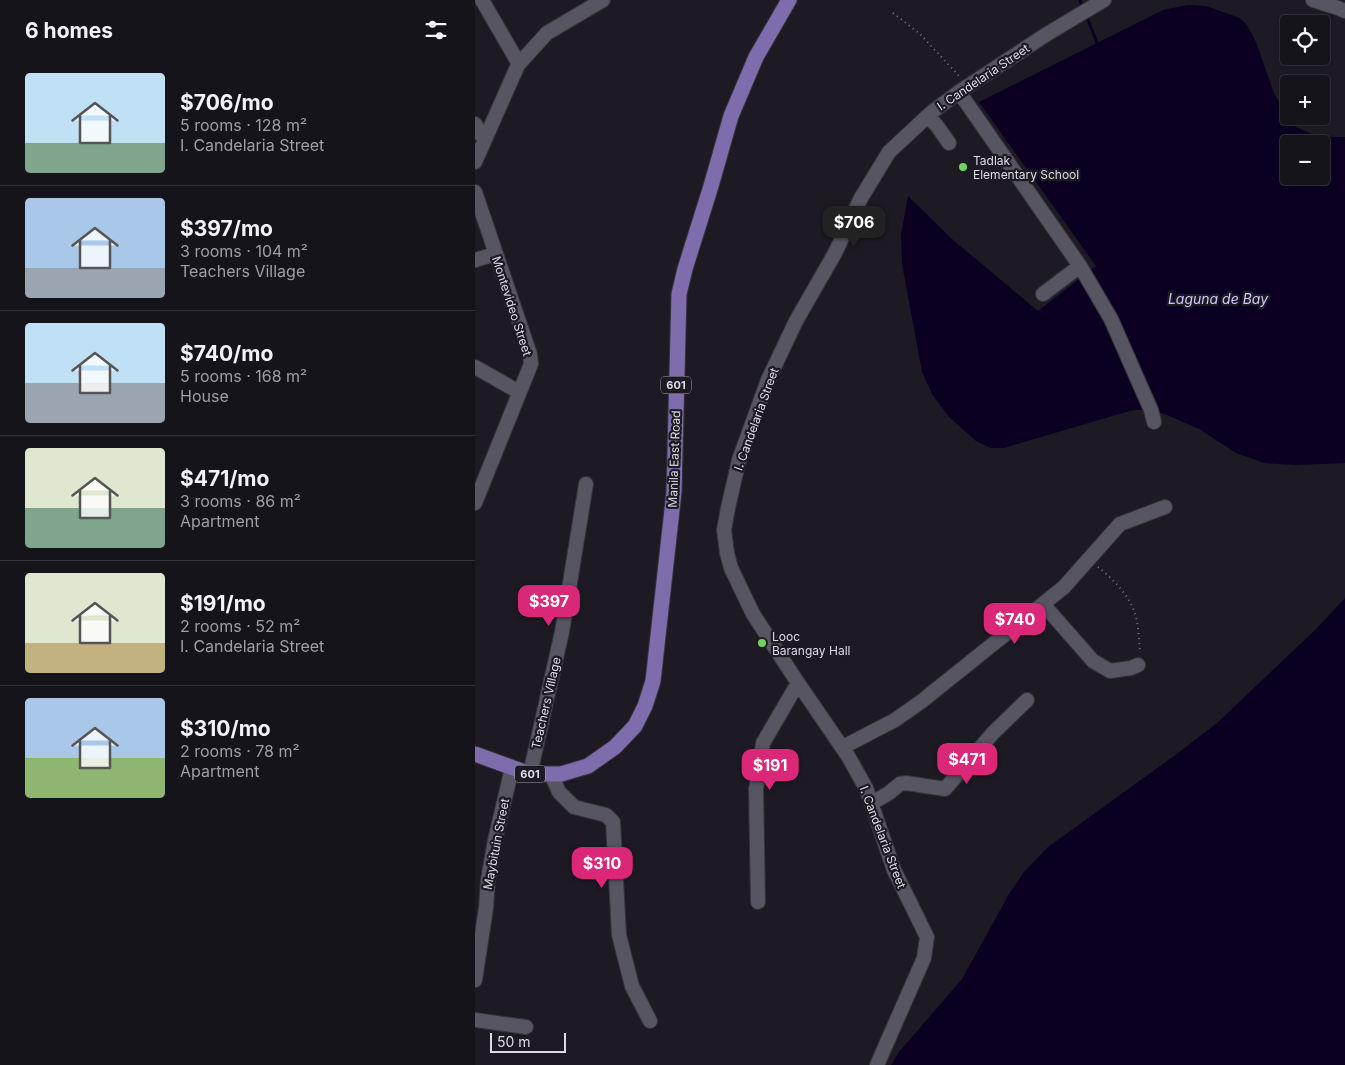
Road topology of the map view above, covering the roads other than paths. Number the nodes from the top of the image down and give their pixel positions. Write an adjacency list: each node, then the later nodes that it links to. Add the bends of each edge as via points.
1 (482, 0): 7 (street)
2 (603, 0): 7 (street, via 547,33)
3 (789, 0): 33 (main road, Manila East Road / 601, via 756,57 731,116 679,294 674,492 653,681 635,726 615,747 588,766)
4 (1104, 0): 8 (street, I. Candelaria Street)
5 (1313, 0): 6 (street)
6 (1345, 11)
7 (519, 64): 11 (street)
8 (964, 89): 9 (street, I. Candelaria Street); 17 (street)
9 (928, 116): 12 (street); 27 (street, I. Candelaria Street, via 889,152 861,198 768,380 732,489 724,530 731,568 753,614)
10 (475, 124): 11 (street)
11 (484, 140): 13 (street)
12 (949, 143)
13 (475, 162)
14 (475, 192): 15 (street, Montevideo Street)
15 (495, 254): 16 (street); 20 (street, Montevideo Street, via 530,354 531,364)
16 (475, 260)
17 (1080, 266): 18 (street); 21 (street, via 1111,319)
18 (1043, 294)
19 (475, 367): 20 (street)
20 (519, 392): 23 (street, Montevideo Street)
21 (1154, 422)
22 (586, 484): 32 (street, Teachers Village, via 562,632)
23 (475, 503)
24 (1165, 507): 25 (street, via 1120,524 1064,587)
25 (1043, 604): 26 (street, via 1093,661 1110,670); 29 (street, via 895,720)
26 (1138, 665)
27 (798, 683): 29 (street, I. Candelaria Street); 35 (street, via 763,743 755,789)
28 (1027, 700): 34 (street, via 993,733 945,789 900,784)
29 (843, 747): 34 (street, I. Candelaria Street)
30 (475, 754): 31 (main road, Manila East Road / 601)
31 (512, 768): 32 (main road, Manila East Road / 601); 36 (street, Maybituin Street, via 488,880)
32 (530, 774): 33 (main road, Manila East Road / 601)
33 (551, 774): 38 (street, via 559,792 573,807 606,815 613,822 619,934 632,986)
34 (871, 803): 40 (street, I. Candelaria Street, via 894,870 927,937 924,958)
35 (758, 902)
36 (475, 980)
37 (475, 1020): 39 (street)
38 (650, 1021)
39 (526, 1027)
40 (877, 1065)

